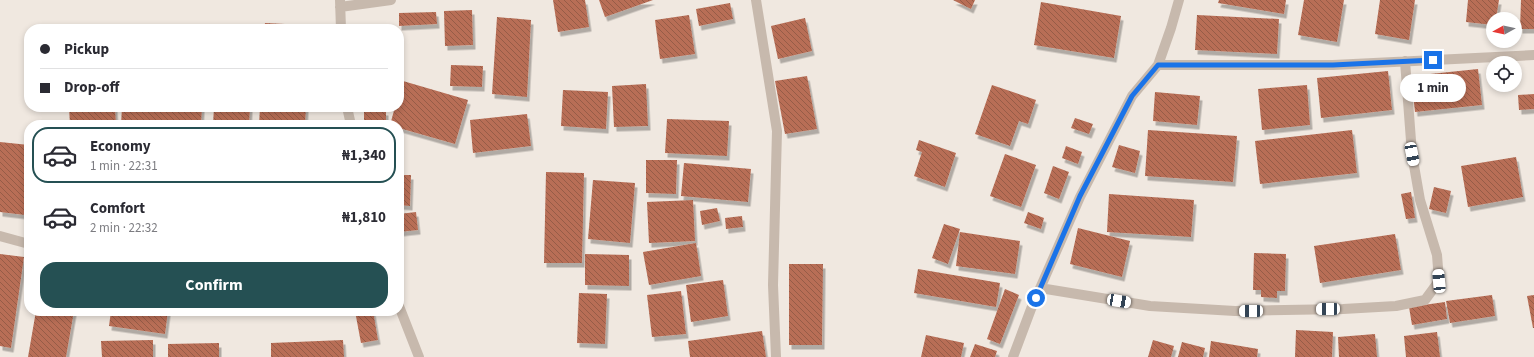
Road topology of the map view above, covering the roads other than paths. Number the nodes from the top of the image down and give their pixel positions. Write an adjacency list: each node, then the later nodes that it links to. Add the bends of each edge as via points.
1 (391, 0): 4 (street)
2 (756, 0): 14 (street, via 777,131 773,285)
3 (1176, 1): 8 (street, via 1171,28)
4 (340, 4): 5 (street)
5 (341, 24)
6 (1534, 55): 7 (street)
7 (1404, 62): 8 (street, via 1333,65); 11 (street, via 1412,154 1420,200 1438,261 1439,281 1425,300 1396,306 1351,309 1235,311 1150,306)
8 (1158, 65): 11 (street, via 1132,96 1080,196)
9 (0, 236): 10 (street)
10 (24, 243)
11 (1040, 288): 15 (street)
12 (403, 316): 13 (street)
13 (419, 357)
14 (776, 357)
15 (1013, 357)

